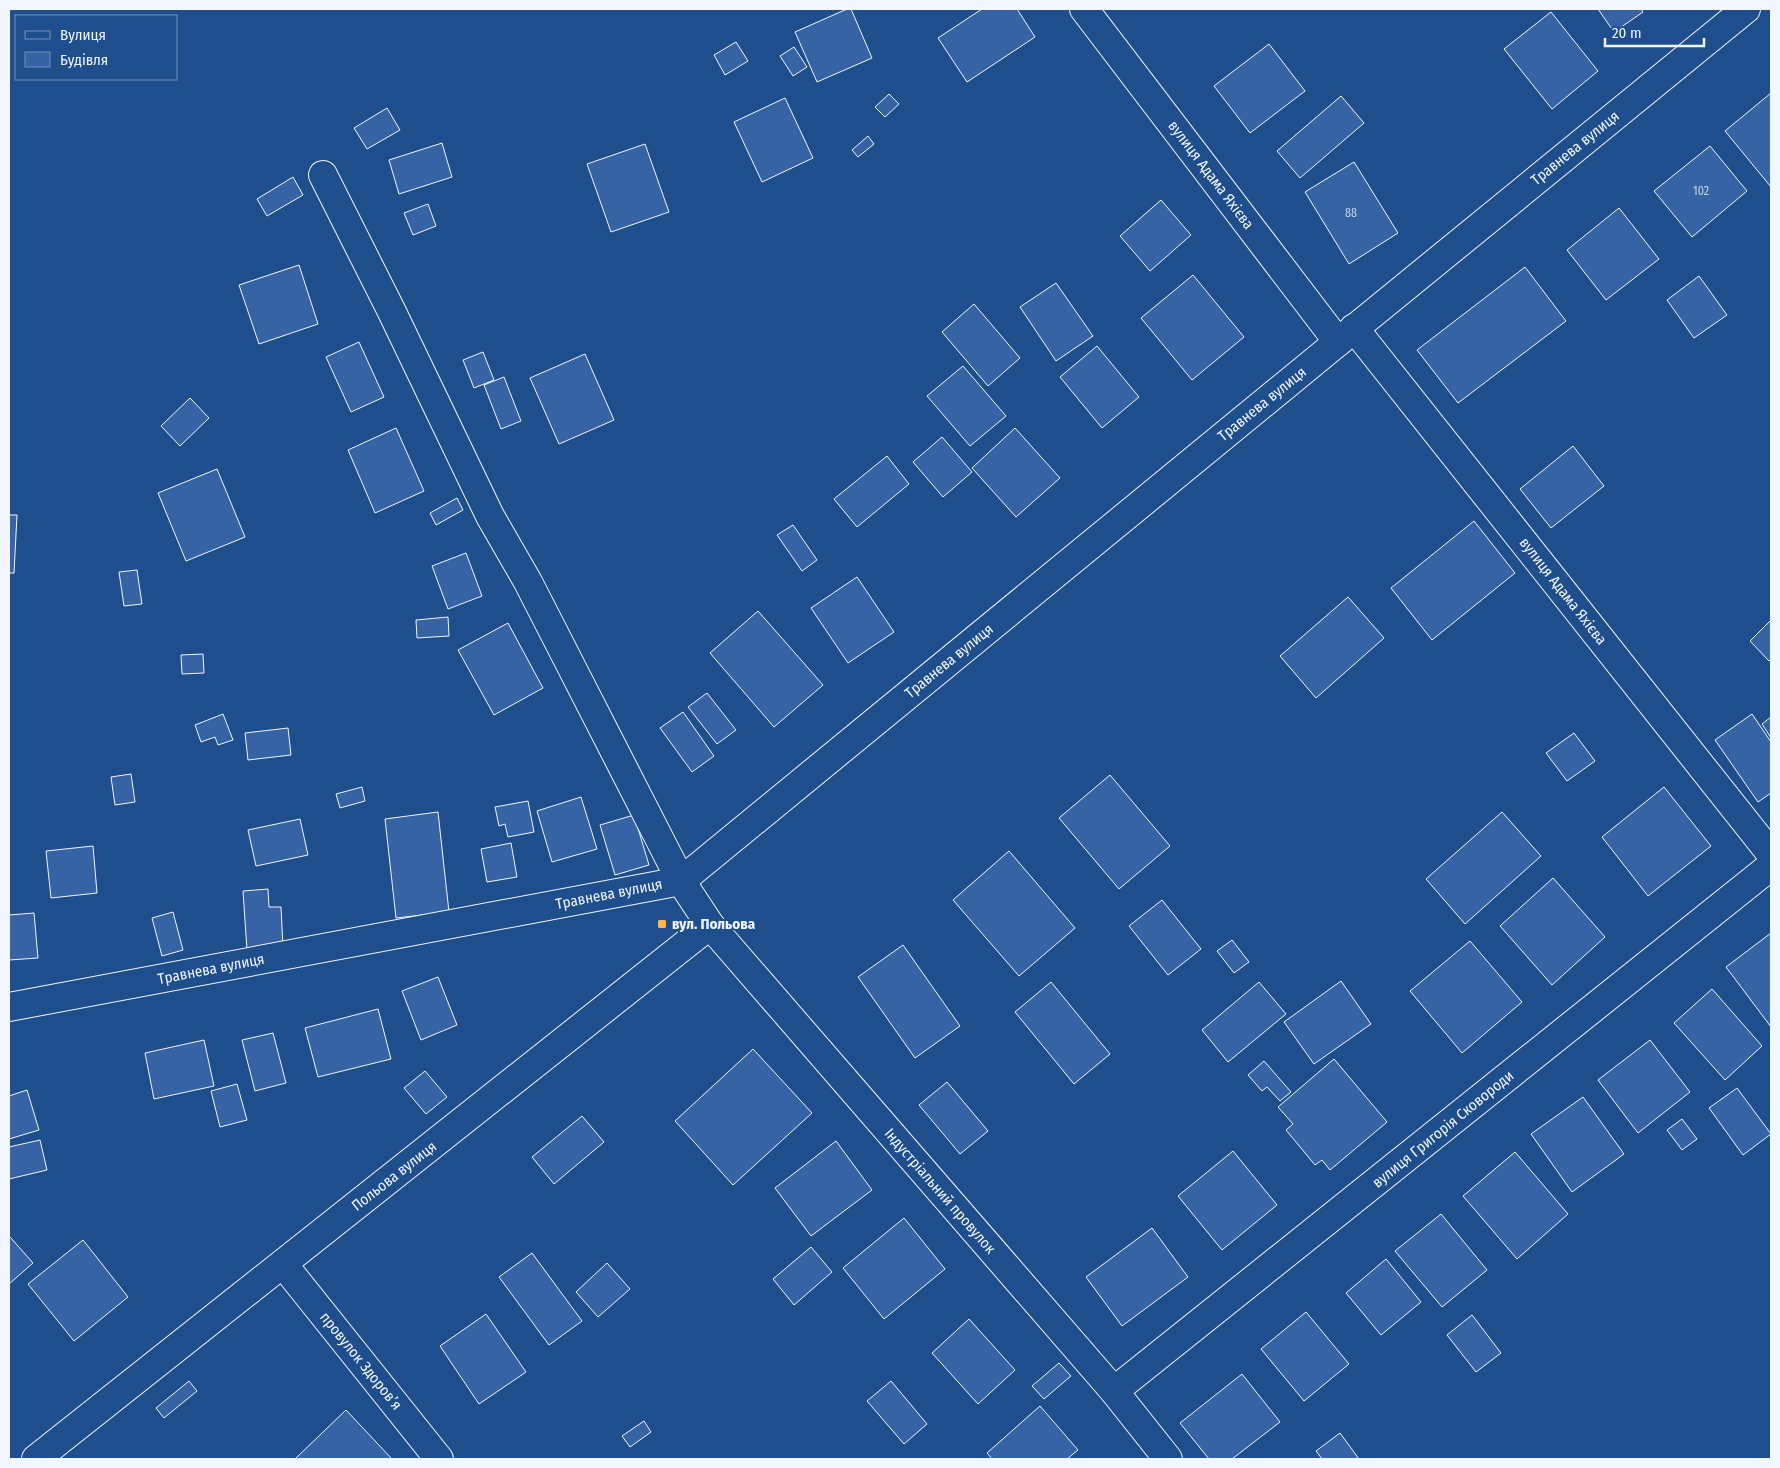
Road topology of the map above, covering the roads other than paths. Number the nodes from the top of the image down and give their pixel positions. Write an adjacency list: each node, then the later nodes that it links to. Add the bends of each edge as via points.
1 (1084, 9): 4 (street, вулиця Адама Яхієва)
2 (1746, 9): 4 (street, Травнева вулиця)
3 (323, 175): 7 (street, via 490,516 528,582)
4 (1346, 335): 5 (street, вулиця Адама Яхієва); 7 (street, Травнева вулиця)
5 (1771, 854)
6 (1771, 866): 11 (street, вулиця Григорія Сковороди)
7 (681, 881): 8 (street); 9 (street, Травнева вулиця)
8 (710, 926): 10 (street, Польова вулиця); 11 (street, Індустріальний провулок)
9 (9, 1007)
10 (283, 1264): 12 (street, Польова вулиця); 13 (street, провулок Здоровʼя)
11 (1114, 1391): 14 (street, Індустріальний провулок)
12 (36, 1459)
13 (438, 1459)
14 (1168, 1459)

